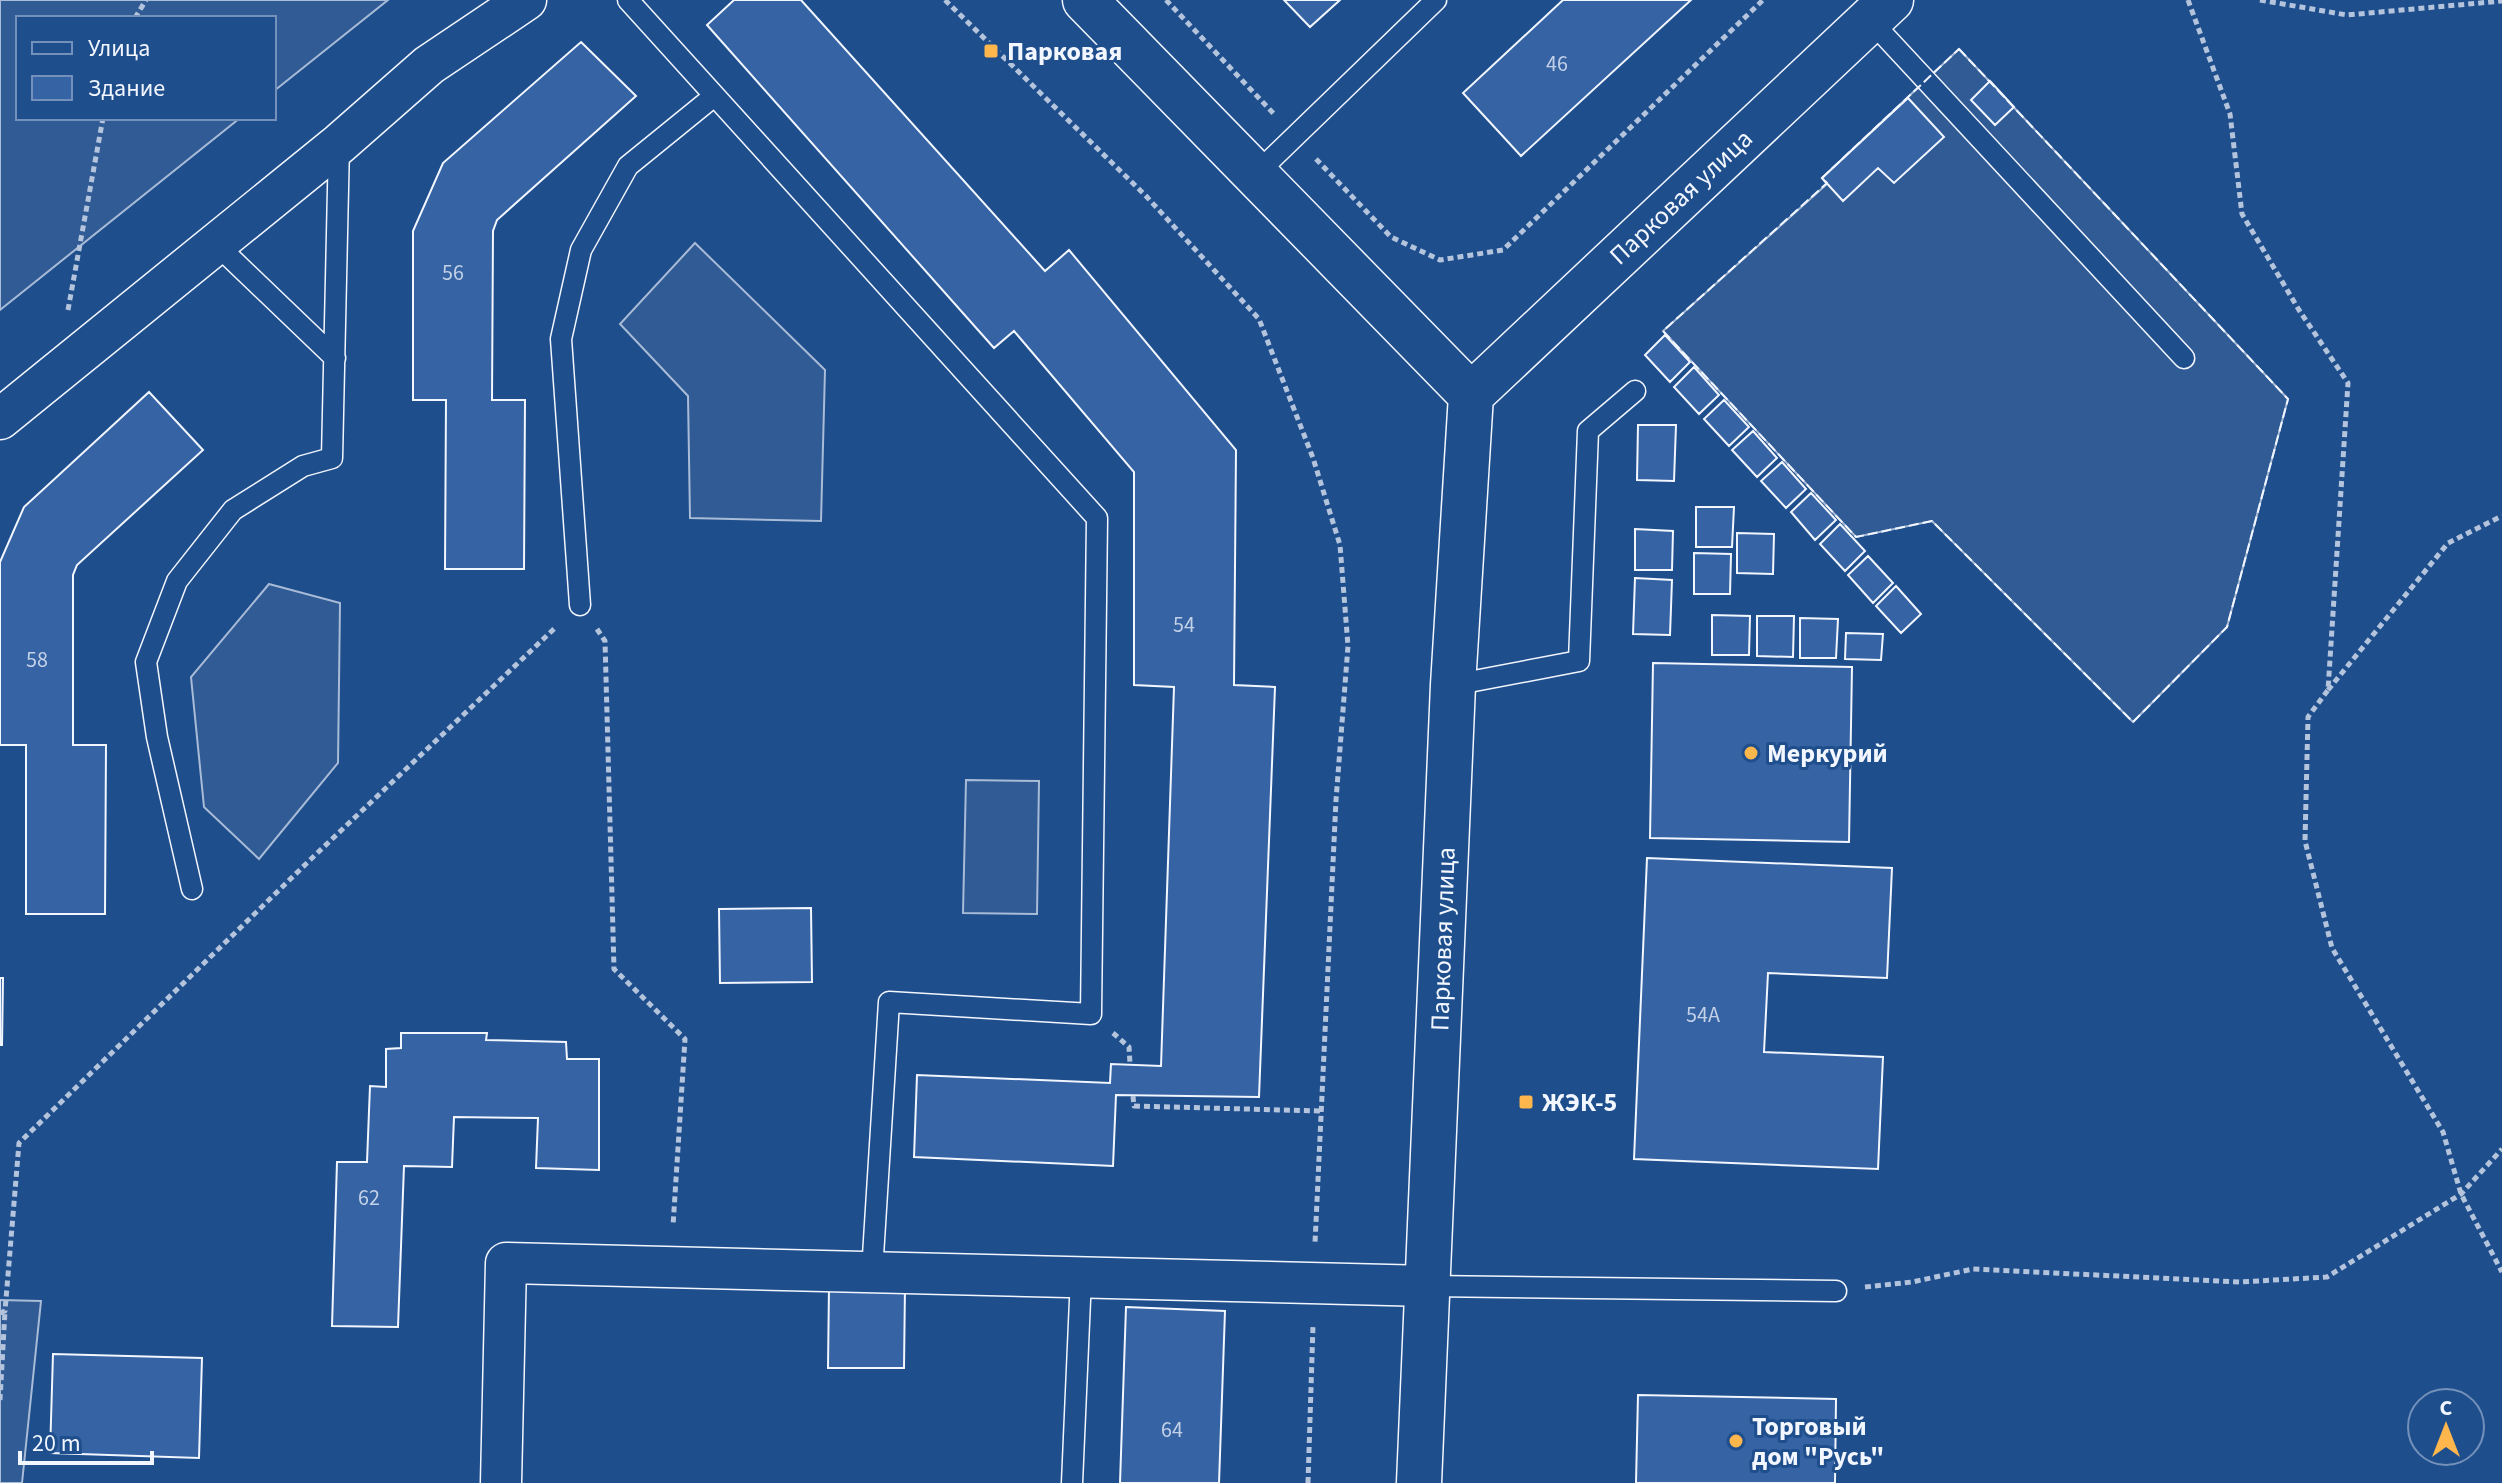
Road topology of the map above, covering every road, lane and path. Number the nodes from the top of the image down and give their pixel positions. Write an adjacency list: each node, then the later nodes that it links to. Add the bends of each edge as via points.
1 (526, 0): 15 (street, via 429,65)
2 (628, 0): 12 (lane)
3 (945, 0): 30 (path, via 1146,196 1259,319 1313,458 1340,545 1348,646)
4 (1085, 0): 16 (street)
5 (1166, 0): 14 (path)
6 (1436, 0): 14 (lane)
7 (1763, 0): 14 (path, via 1503,250 1440,260 1391,237)
8 (2188, 0): 27 (path, via 2230,114 2242,214 2348,383)
9 (2260, 0): 10 (path, via 2347,15)
10 (2502, 1)
11 (1881, 10): 20 (lane); 22 (street, Парковая улица)
12 (713, 97): 25 (lane, via 628,166 581,250 561,339); 34 (lane, via 1097,518 1091,1014 889,1002)
13 (103, 120): 18 (path, via 68,310)
14 (1295, 136): 16 (lane)
15 (339, 144): 17 (street); 19 (lane)
16 (1256, 174): 22 (street)
17 (216, 244): 19 (lane); 23 (street)
18 (57, 319)
19 (335, 358): 28 (lane, via 332,458 303,466 233,510 177,581 146,662 157,737)
20 (2184, 358)
21 (1635, 391): 26 (lane, via 1588,431 1579,661)
22 (1471, 395): 26 (street, Парковая улица)
23 (0, 419)
24 (2502, 516): 27 (path, via 2448,543)
25 (580, 605): 33 (path, via 605,641 614,969 685,1039); 40 (path, via 19,1143)
26 (1453, 685): 38 (street, Парковая улица)
27 (2328, 690): 32 (path, via 2308,717 2305,841 2332,948 2443,1132)
28 (192, 889)
29 (1133, 1096): 30 (path, via 1134,1106)
30 (1320, 1111): 37 (path)
31 (2502, 1149): 32 (path)
32 (2461, 1194): 35 (path); 39 (path, via 2327,1277 2240,1282 1973,1269)
33 (671, 1267): 34 (street); 42 (street, via 506,1263)
34 (872, 1272): 36 (street)
35 (2502, 1272)
36 (1081, 1277): 37 (street); 43 (lane)
37 (1314, 1283): 38 (street); 44 (path)
38 (1428, 1286): 39 (lane); 45 (street, Парковая улица)
39 (1836, 1291)
40 (3, 1312): 41 (path)
41 (0, 1400)
42 (501, 1483)
43 (1072, 1483)
44 (1308, 1483)
45 (1419, 1483)

